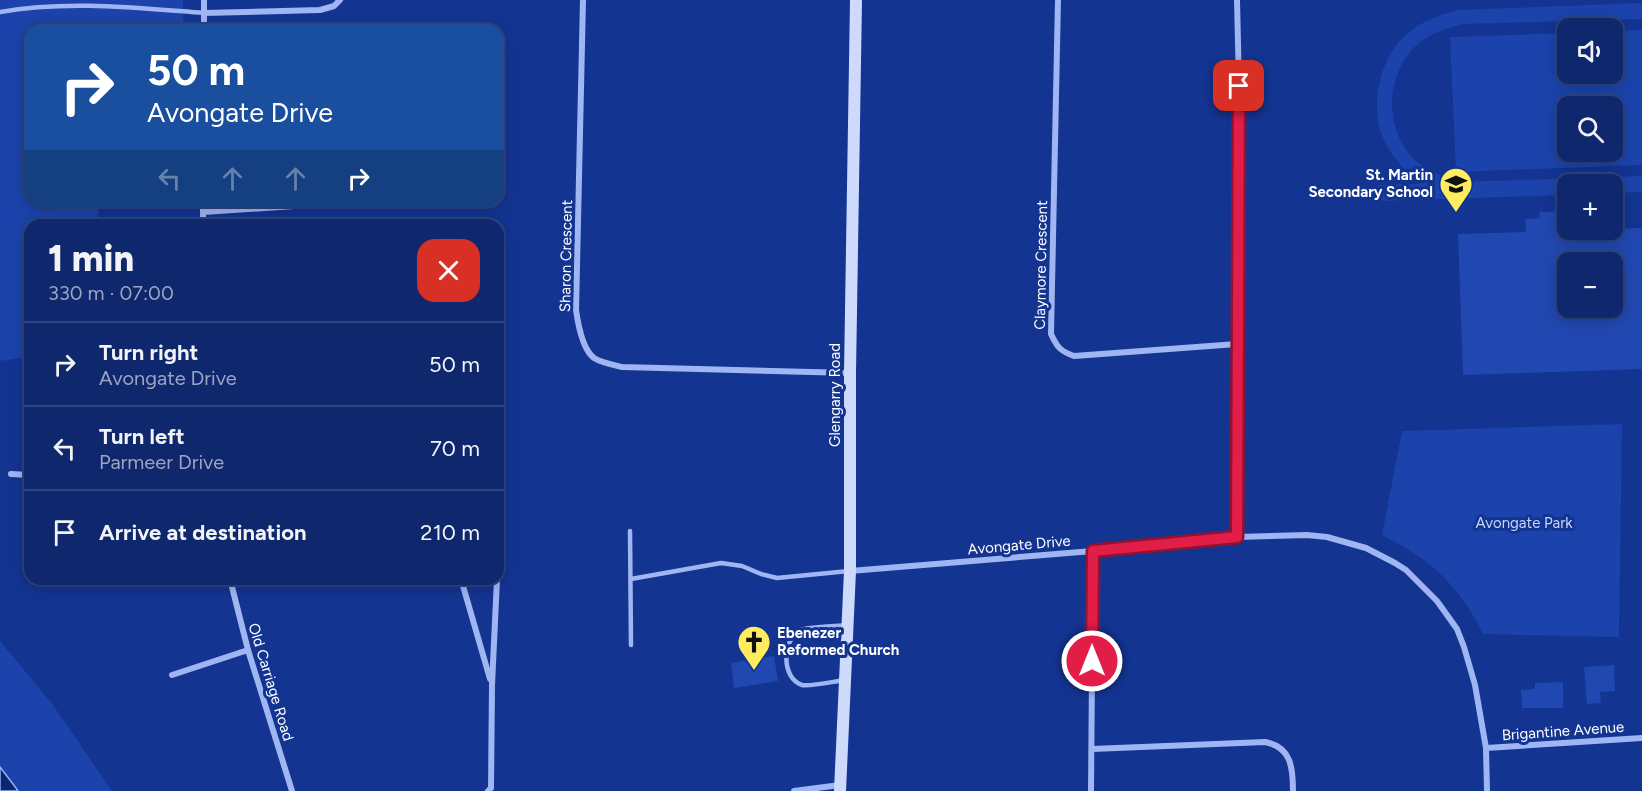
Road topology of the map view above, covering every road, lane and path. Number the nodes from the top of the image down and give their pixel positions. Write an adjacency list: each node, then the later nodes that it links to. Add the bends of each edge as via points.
1 (204, 0): 8 (street)
2 (340, 0): 8 (street, via 320,10)
3 (583, 0): 15 (street, Sharon Crescent, via 576,310 578,328 594,358 622,367)
4 (856, 0): 15 (street, Glengarry Road)
5 (1058, 0): 14 (street, Claymore Crescent, via 1051,334 1056,346 1074,357)
6 (1237, 0): 14 (street)
7 (0, 12): 8 (lane, via 92,4)
8 (204, 13): 9 (street)
9 (204, 24)
10 (203, 207): 12 (street)
11 (278, 207): 12 (street)
12 (203, 212): 13 (street)
13 (203, 219)
14 (1237, 344): 19 (street)
15 (850, 373): 21 (street, Glengarry Road)
16 (11, 474): 17 (street)
17 (24, 475)
18 (630, 531): 22 (lane)
19 (1237, 537): 20 (street, Avongate Drive); 33 (street, Avongate Drive, via 1327,537 1366,548 1406,570 1437,601 1457,629 1475,685)
20 (1093, 551): 21 (street, Avongate Drive); 34 (street)
21 (850, 571): 22 (lane, via 777,578 721,563); 26 (street, Glengarry Road)
22 (631, 579): 27 (lane)
23 (232, 585): 28 (street, Old Carriage Road)
24 (463, 585): 31 (street)
25 (497, 585): 31 (street)
26 (847, 625): 30 (street, Glengarry Road); 30 (lane, via 801,630 790,640 785,660 792,678 803,685)
27 (632, 645)
28 (248, 650): 29 (street); 36 (street, Old Carriage Road)
29 (172, 675)
30 (845, 680): 35 (street, Glengarry Road)
31 (492, 685): 37 (street)
32 (1642, 738): 33 (street, Brigantine Avenue)
33 (1486, 748): 41 (street, Avongate Drive)
34 (1092, 749): 39 (street); 40 (street, via 1265,741 1284,750 1291,764)
35 (840, 788): 38 (street)
36 (292, 791)
37 (488, 791)
38 (794, 791)
39 (1091, 791)
40 (1293, 791)
41 (1487, 791)

